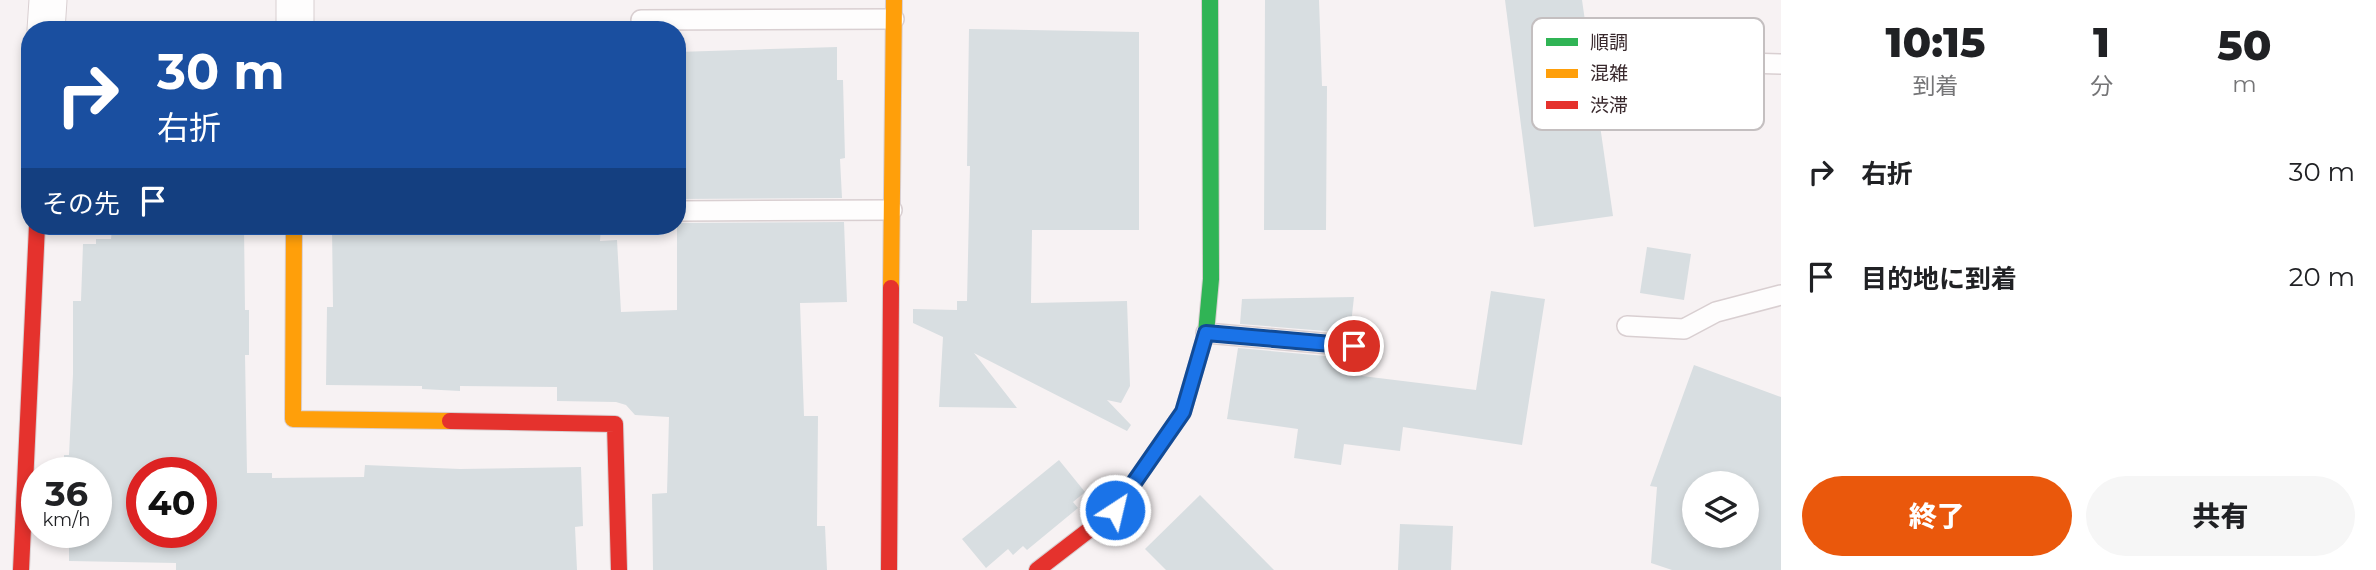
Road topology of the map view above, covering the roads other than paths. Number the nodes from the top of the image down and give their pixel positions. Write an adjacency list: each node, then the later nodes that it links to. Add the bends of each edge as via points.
1 (48, 0): 6 (street)
2 (295, 0): 7 (street)
3 (1210, 0): 14 (street, via 1211,279)
4 (894, 9): 5 (lane); 8 (street)
5 (641, 20)
6 (47, 21)
7 (295, 21)
8 (892, 210): 9 (lane); 18 (street)
9 (686, 211)
10 (37, 235): 16 (street)
11 (294, 235): 17 (street, via 293,419 615,424)
12 (1781, 295): 13 (lane, via 1716,313 1684,329)
13 (1626, 326)
14 (1206, 333): 15 (lane); 19 (street, via 1183,412 1115,510)
15 (1354, 346)
16 (21, 570)
17 (619, 570)
18 (889, 570)
19 (1037, 570)

